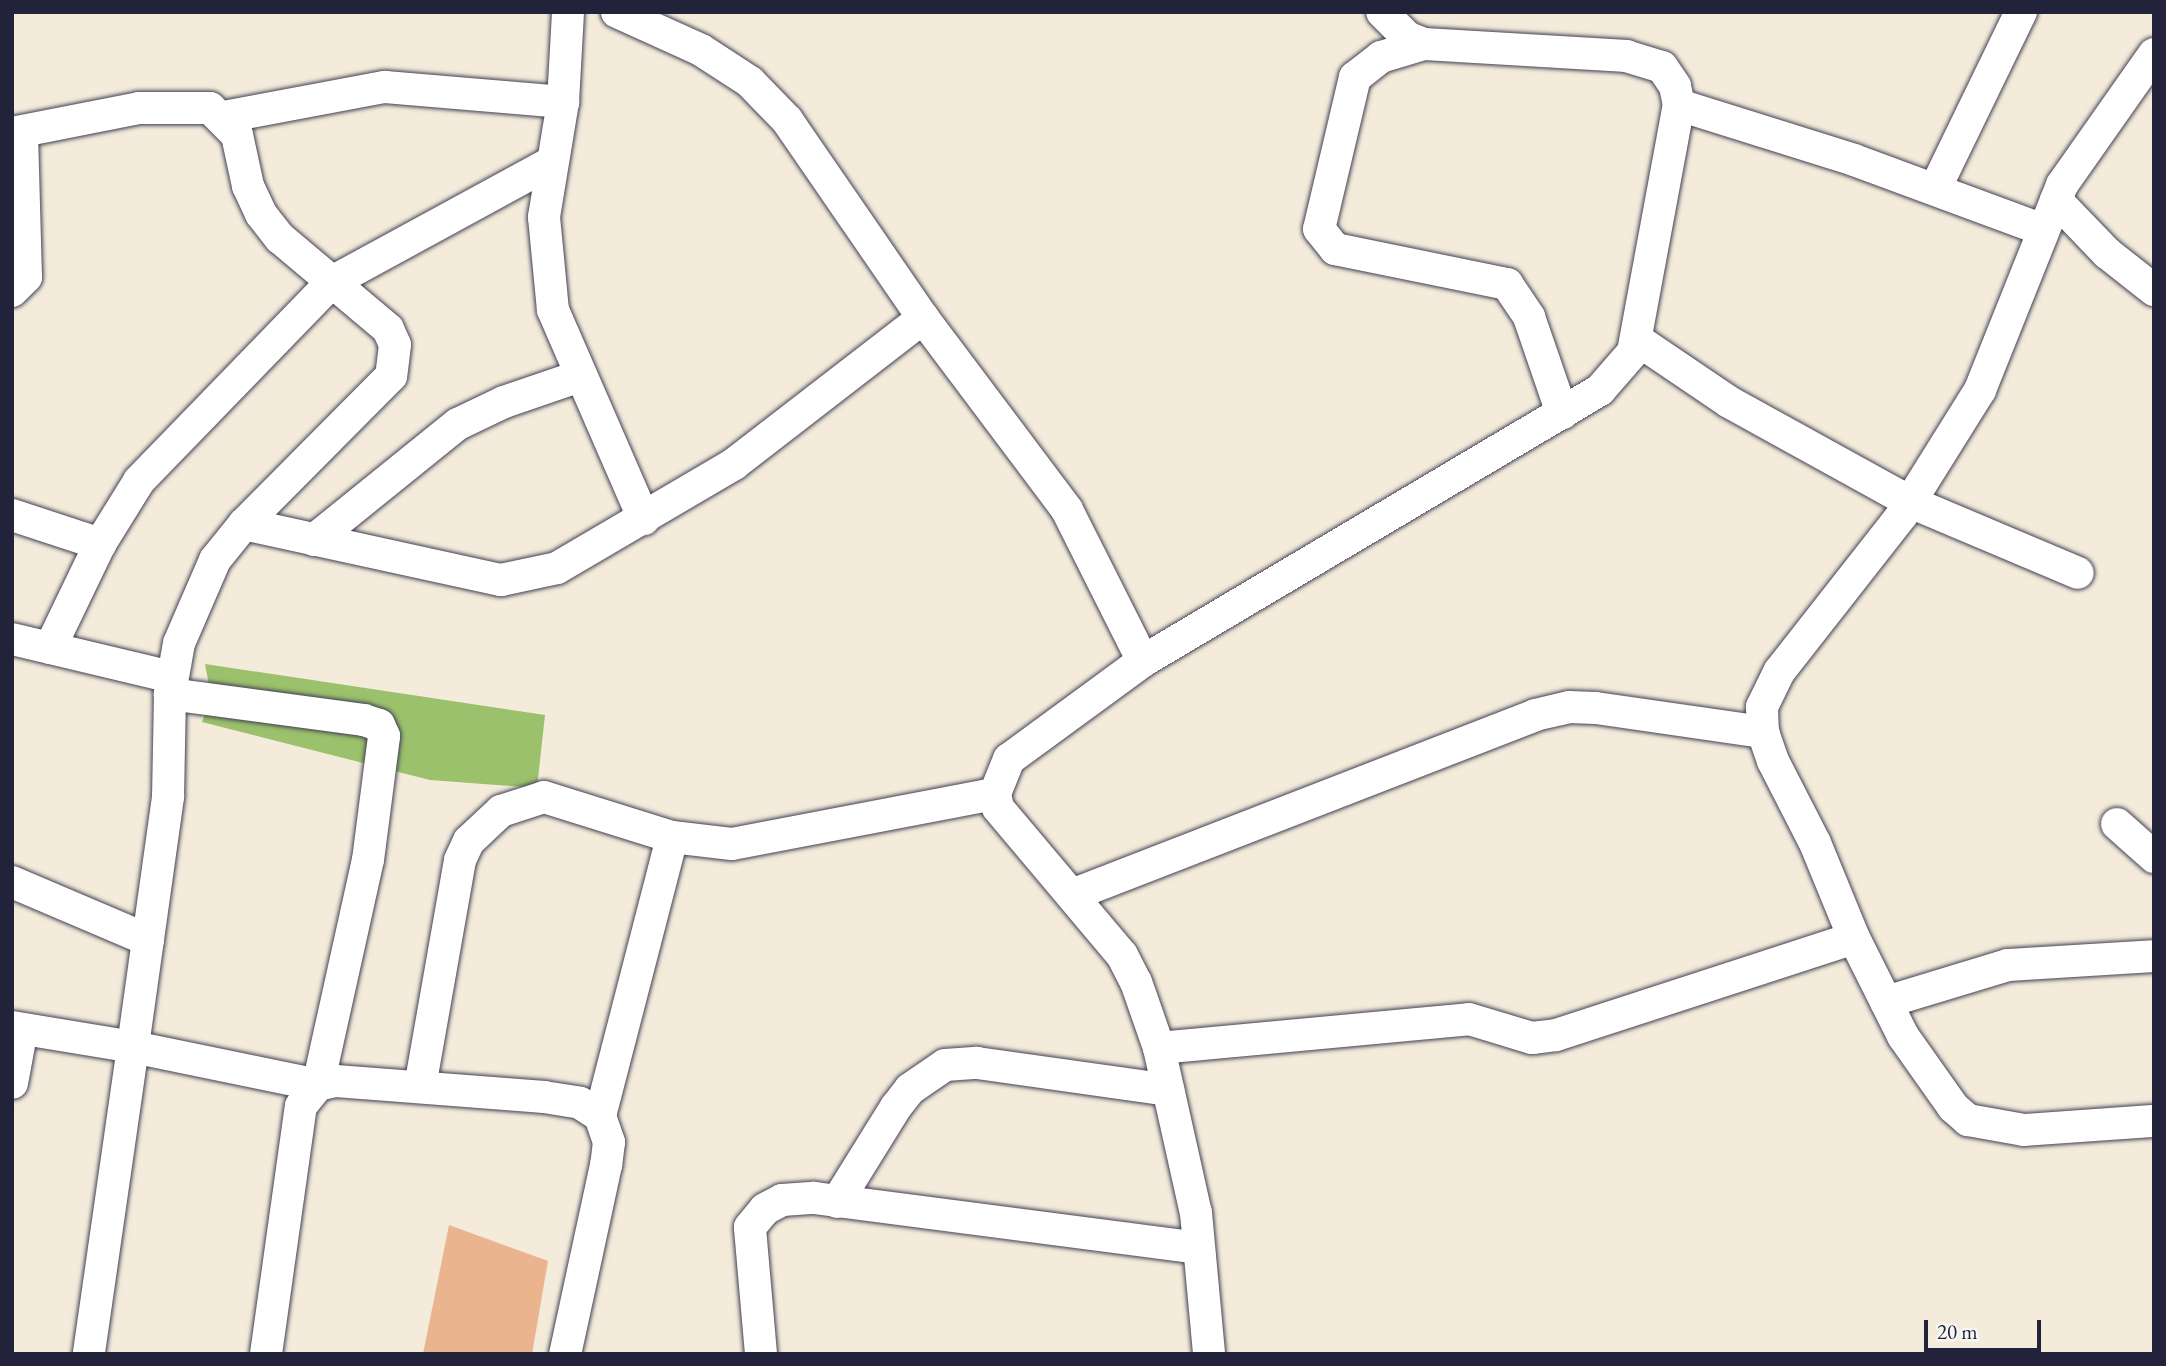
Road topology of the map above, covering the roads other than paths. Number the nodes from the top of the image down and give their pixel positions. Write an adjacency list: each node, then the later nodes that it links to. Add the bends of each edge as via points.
1 (568, 12): 7 (street)
2 (617, 12): 18 (street, via 701,50 750,82 787,120)
3 (1382, 12): 5 (street, via 1407,37)
4 (2021, 12): 12 (street)
5 (1424, 44): 8 (street, via 1648,61 1662,67 1675,86); 21 (street, via 1381,57 1355,77 1319,229 1335,248 1507,284 1528,317)
6 (2154, 54): 13 (street, via 2084,149)
7 (563, 102): 9 (street, via 385,88); 11 (street)
8 (1679, 105): 12 (street); 19 (street)
9 (223, 117): 10 (street, via 210,107 139,108); 15 (street, via 237,135 248,186 261,214 280,238)
10 (17, 133): 17 (street, via 26,277)
11 (552, 162): 15 (street); 20 (street, via 544,217 553,310)
12 (1935, 189): 14 (street)
13 (2056, 200): 14 (street); 16 (street, via 2107,253)
14 (2043, 230): 22 (street, via 1989,374)
15 (332, 282): 25 (street, via 388,329 395,345 391,376); 27 (street, via 153,464)
16 (2154, 290)
17 (12, 291)
18 (923, 318): 24 (street, via 782,430); 31 (street, via 1067,510)
19 (1636, 340): 21 (street, via 1622,370); 22 (street, via 1729,402)
20 (580, 376): 24 (street); 26 (street, via 504,402 458,424)
21 (1562, 413): 31 (street)
22 (1910, 502): 28 (street); 33 (street, via 1779,672 1762,707)
23 (12, 515): 27 (street)
24 (644, 519): 26 (street, via 557,568 501,580)
25 (244, 524): 26 (street); 32 (street, via 215,560 180,643)
26 (314, 540)
27 (100, 544): 30 (street)
28 (2078, 573)
29 (12, 639): 30 (street)
30 (50, 648): 32 (street)
31 (1143, 661): 34 (street, via 1009,759)
32 (171, 686): 41 (street, via 168,797); 48 (street, via 364,720 379,725 384,736 368,860)
33 (1763, 732): 39 (street, via 1596,708 1569,707 1535,715); 40 (street)
34 (995, 794): 36 (street, via 732,844); 39 (street, via 998,808)
35 (2117, 824): 37 (street)
36 (672, 837): 49 (street, via 544,797 501,811 482,825 460,860); 51 (street)
37 (2154, 857)
38 (12, 881): 41 (street)
39 (1072, 895): 46 (street, via 1122,955)
40 (1854, 938): 43 (street); 46 (street, via 1556,1035 1532,1038 1469,1019)
41 (148, 940): 45 (street)
42 (2154, 956): 43 (street, via 2008,965)
43 (1886, 1002): 52 (street, via 1930,1079 1968,1120 2024,1130)
44 (17, 1028): 45 (street); 47 (street)
45 (133, 1047): 48 (street); 55 (street)
46 (1159, 1048): 50 (street)
47 (12, 1083)
48 (318, 1085): 49 (street, via 336,1081); 56 (street, via 301,1106)
49 (420, 1087): 51 (street, via 544,1097 580,1103)
50 (1168, 1090): 53 (street, via 977,1063 946,1065 910,1089); 54 (street, via 1196,1213)
51 (600, 1116): 57 (street, via 609,1142 606,1165)
52 (2154, 1121)
53 (837, 1202): 54 (street); 58 (street, via 782,1200 765,1209 750,1227)
54 (1198, 1248): 59 (street)
55 (89, 1354)
56 (266, 1354)
57 (565, 1354)
58 (761, 1354)
59 (1209, 1354)

